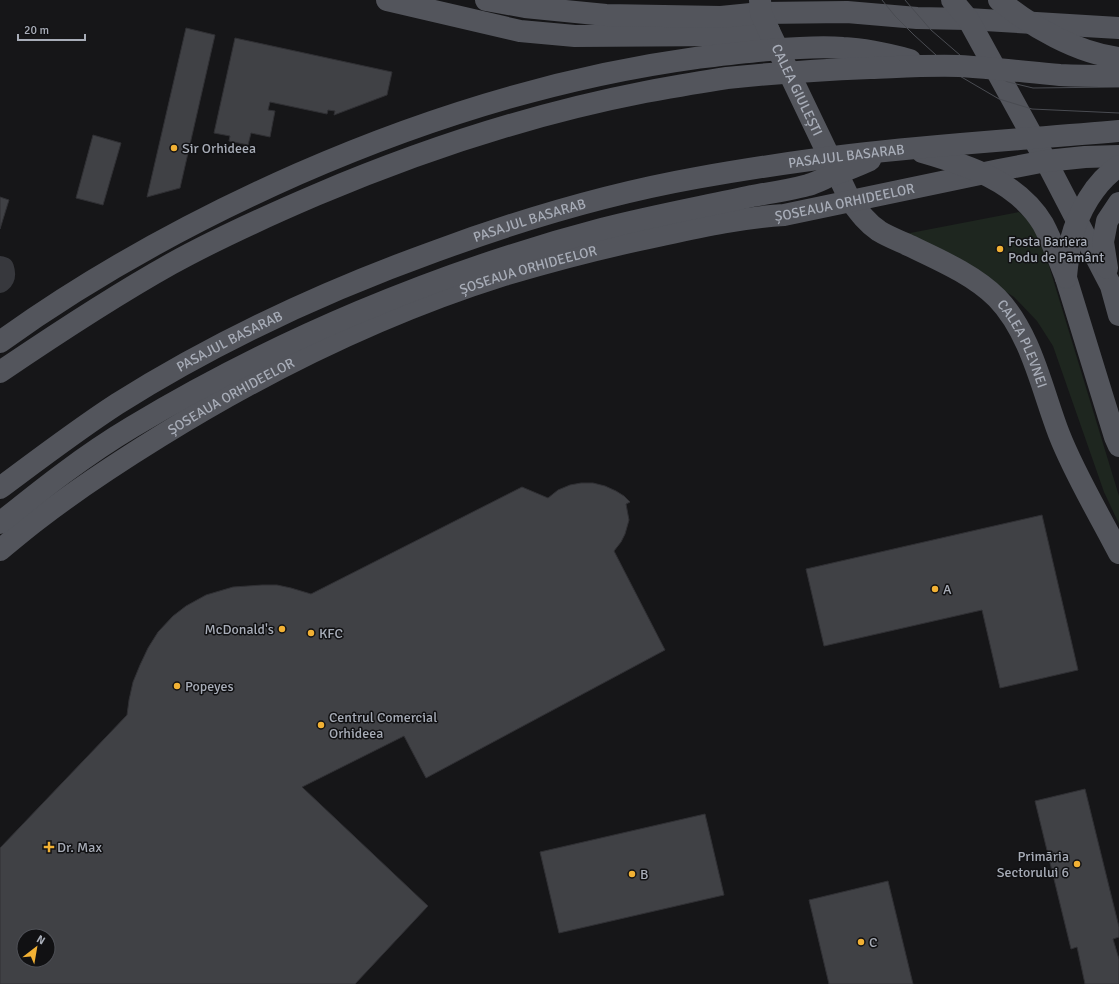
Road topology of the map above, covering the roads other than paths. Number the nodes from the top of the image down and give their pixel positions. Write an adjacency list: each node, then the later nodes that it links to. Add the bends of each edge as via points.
1 (387, 0): 8 (main road, via 520,31 575,36 727,35)
2 (486, 0): 7 (main road, via 524,7)
3 (659, 0): 7 (main road)
4 (952, 0): 6 (main road)
5 (999, 0): 10 (main road, bridge, via 1031,23 1062,40 1084,50)
6 (969, 10): 8 (main road, via 917,18 847,12); 9 (main road); 16 (main road)
7 (606, 15): 8 (main road)
8 (763, 15): 18 (main road, CALEA GIULEȘTI)
9 (1119, 28)
10 (1119, 58)
11 (934, 66): 12 (main road, bridge, via 1079,76); 25 (main road, bridge, via 883,53 842,48 800,47 660,63 532,90 394,135 267,188 203,219 88,283); 26 (main road, bridge, via 726,78 608,99 478,134 354,179 232,232 122,293)
12 (1119, 76)
13 (1119, 131): 14 (main road, PASAJUL BASARAB, bridge)
14 (904, 149): 21 (main road, bridge, via 945,158 972,168 1010,188 1029,206 1042,224); 28 (main road, PASAJUL BASARAB, bridge, via 694,178 623,194 530,219 386,269 246,332 182,367 111,408); 29 (main road, bridge, via 809,185 676,211 540,246 475,267 353,314 235,370 131,428 85,458)
15 (1119, 156): 16 (main road, ȘOSEAUA ORHIDEELOR)
16 (1046, 161): 18 (main road, ȘOSEAUA ORHIDEELOR); 23 (main road)
17 (1119, 166): 21 (main road, bridge, via 1097,187 1077,222)
18 (850, 200): 30 (main road, ȘOSEAUA ORHIDEELOR, via 784,215 719,223 599,249 502,276 409,309 300,359 196,415 57,505); 31 (main road, CALEA PLEVNEI, via 864,219 880,231 977,281 997,298 1013,318 1027,344 1059,435)
19 (1119, 203): 23 (main road, via 1107,221 1103,242)
20 (0, 267): 22 (lane, via 3,268 5,275)
21 (1066, 278): 27 (main road)
22 (0, 282)
23 (1111, 286): 24 (main road)
24 (1119, 315)
25 (0, 342)
26 (0, 372)
27 (1118, 444)
28 (0, 488)
29 (0, 523)
30 (0, 550)
31 (1119, 553)

